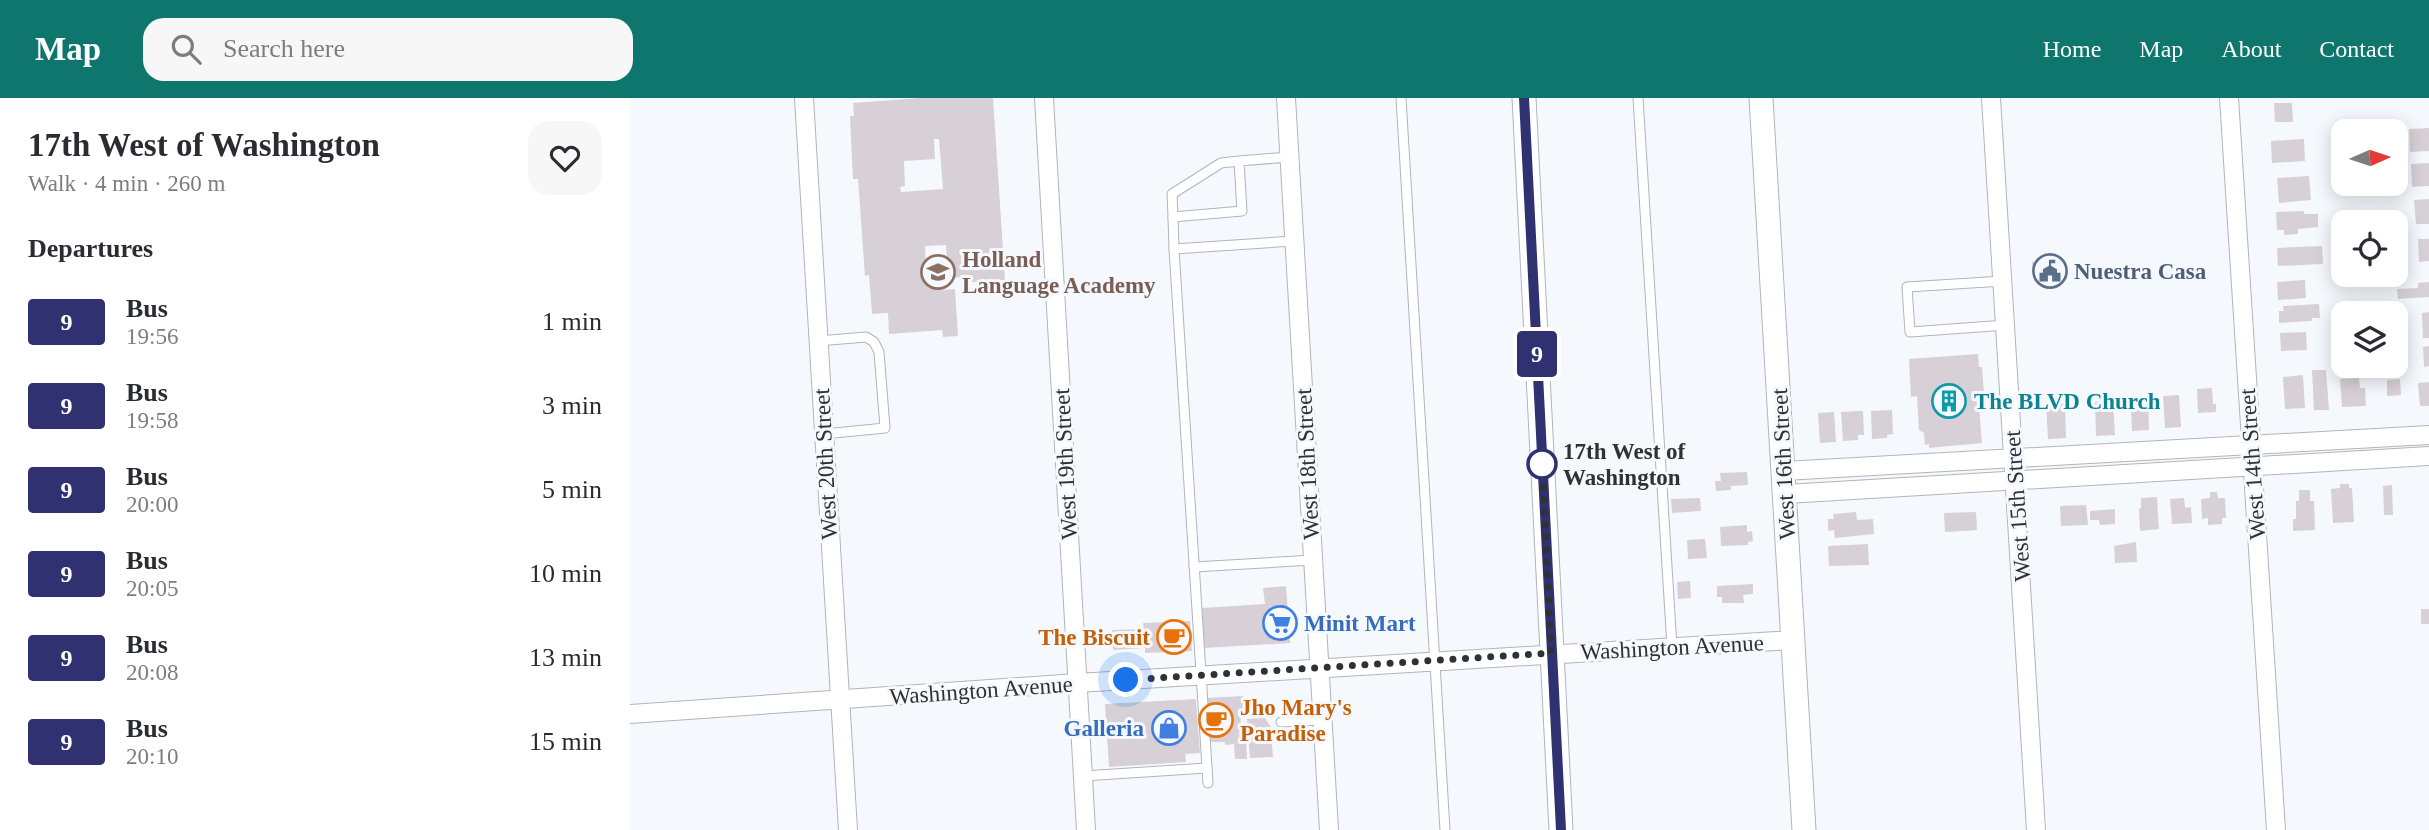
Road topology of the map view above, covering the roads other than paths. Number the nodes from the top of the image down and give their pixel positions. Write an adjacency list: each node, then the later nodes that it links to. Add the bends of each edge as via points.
1 (804, 98): 17 (street, West 20th Street)
2 (1044, 98): 35 (street, West 19th Street)
3 (1286, 98): 10 (street, West 18th Street)
4 (1401, 98): 32 (lane)
5 (1524, 98): 31 (street)
6 (1638, 98): 30 (lane)
7 (1761, 98): 24 (street, West 16th Street)
8 (1990, 98): 15 (street, West 15th Street)
9 (2229, 98): 20 (street, West 14th Street)
10 (1289, 157): 11 (lane); 13 (street, West 18th Street)
11 (1239, 161): 12 (lane, via 1221,163 1172,194); 12 (lane, via 1242,211)
12 (1173, 217): 14 (lane)
13 (1294, 241): 14 (lane); 27 (street, West 18th Street)
14 (1174, 249): 28 (lane)
15 (2003, 281): 16 (street, West 15th Street); 16 (lane, via 1907,288 1910,332)
16 (2006, 325): 22 (street, West 15th Street)
17 (818, 341): 18 (street, West 20th Street); 18 (lane, via 866,337 874,342 879,352 885,428)
18 (824, 433): 36 (street, West 20th Street)
19 (2429, 435): 20 (street)
20 (2251, 444): 22 (street); 23 (street, West 14th Street)
21 (2429, 456): 23 (street)
22 (2013, 459): 24 (street); 25 (street, West 15th Street)
23 (2253, 467): 25 (street); 50 (street, West 14th Street)
24 (1784, 471): 26 (street, West 16th Street)
25 (2015, 480): 26 (street); 49 (street, West 15th Street)
26 (1786, 494): 29 (street, West 16th Street)
27 (1313, 560): 28 (lane); 33 (street, West 18th Street)
28 (1195, 568): 34 (lane)
29 (1793, 640): 30 (street, Washington Avenue); 48 (street, West 16th Street)
30 (1672, 647): 31 (street, Washington Avenue)
31 (1551, 653): 32 (street, Washington Avenue); 47 (street)
32 (1435, 661): 33 (street, Washington Avenue); 46 (lane)
33 (1319, 668): 34 (street, Washington Avenue); 38 (street, West 18th Street)
34 (1201, 676): 35 (street, Washington Avenue); 40 (lane)
35 (1077, 683): 36 (street, Washington Avenue); 41 (street, West 19th Street)
36 (839, 700): 37 (street, Washington Avenue); 43 (street, West 20th Street)
37 (630, 714)
38 (1322, 719): 39 (lane); 45 (street, West 18th Street)
39 (1280, 722)
40 (1207, 768): 41 (lane); 42 (lane)
41 (1083, 776): 44 (street, West 19th Street)
42 (1208, 783)
43 (848, 830)
44 (1086, 830)
45 (1329, 830)
46 (1445, 830)
47 (1561, 830)
48 (1804, 830)
49 (2036, 830)
50 (2276, 830)

